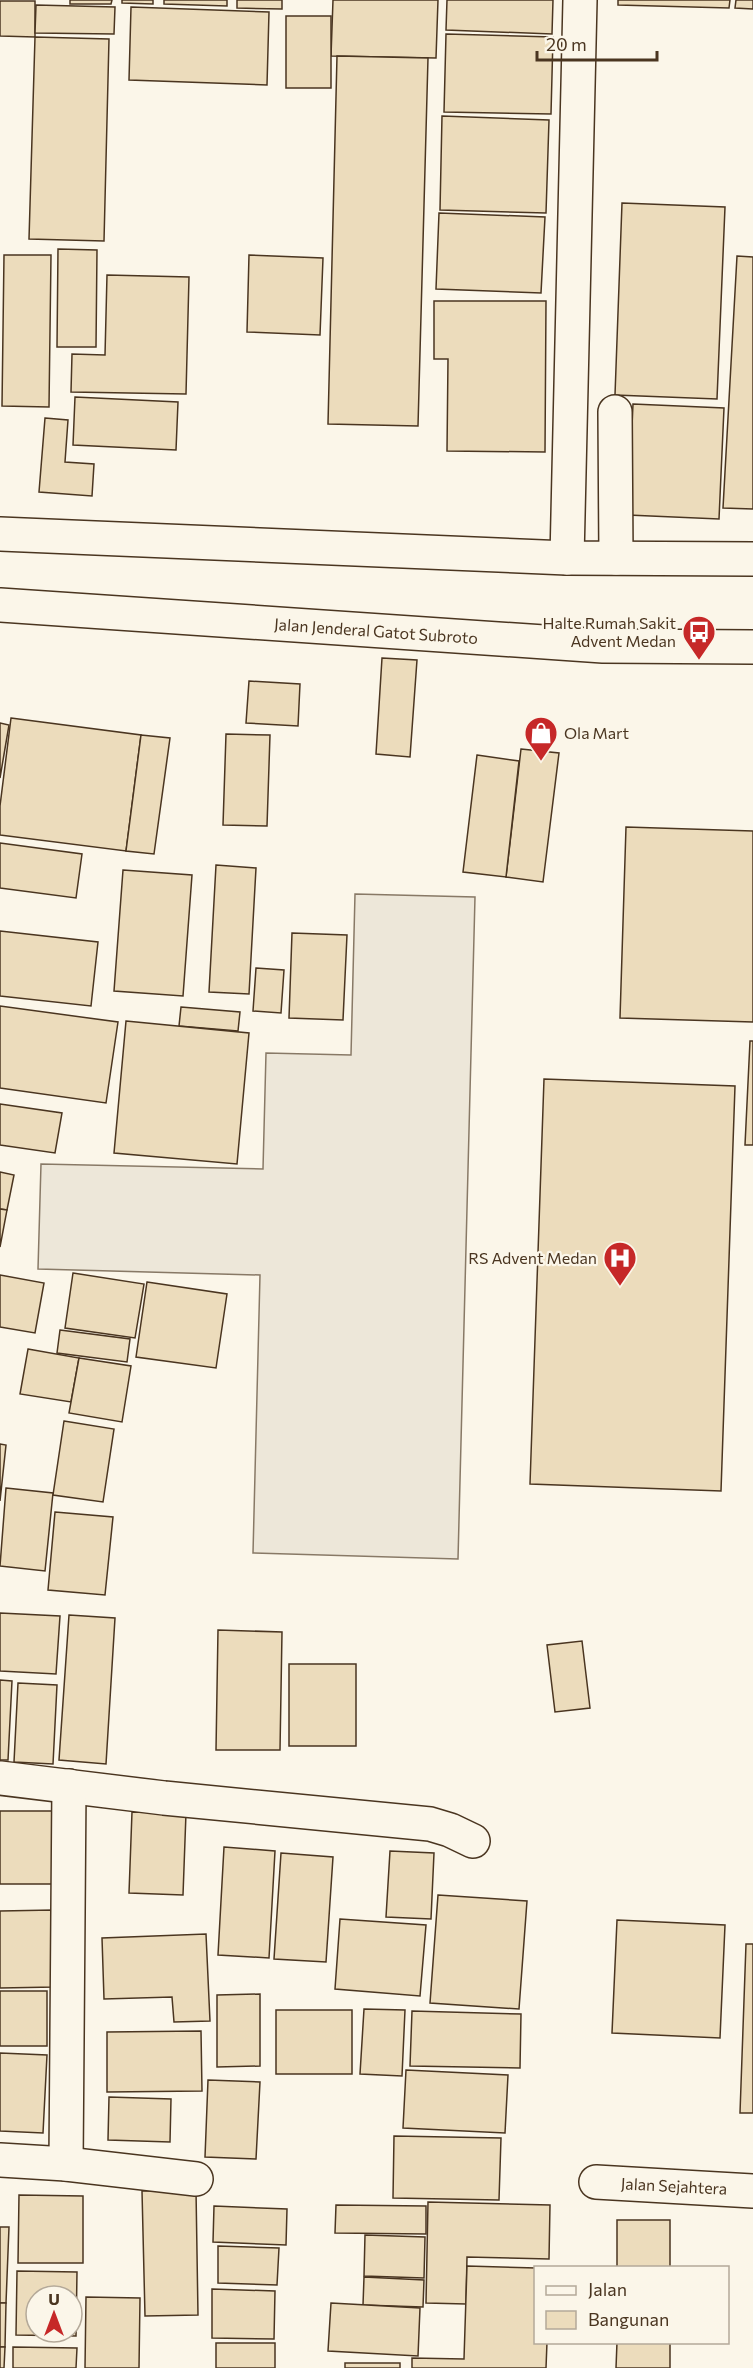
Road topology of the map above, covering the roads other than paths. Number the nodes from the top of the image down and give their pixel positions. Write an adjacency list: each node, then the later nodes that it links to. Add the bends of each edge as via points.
1 (580, 0): 4 (street)
2 (615, 412): 5 (street)
3 (0, 534): 4 (street)
4 (567, 558): 5 (street)
5 (616, 558): 6 (street)
6 (753, 559)
7 (0, 605): 8 (street, Jalan Jenderal Gatot Subroto, via 603,646)
8 (753, 647)
9 (0, 1778): 10 (street)
10 (69, 1786): 11 (street, via 430,1824); 13 (street)
11 (472, 1841)
12 (0, 2160): 13 (street)
13 (66, 2164): 14 (street)
14 (196, 2179)
15 (596, 2182): 16 (street, Jalan Sejahtera)
16 (753, 2191)

